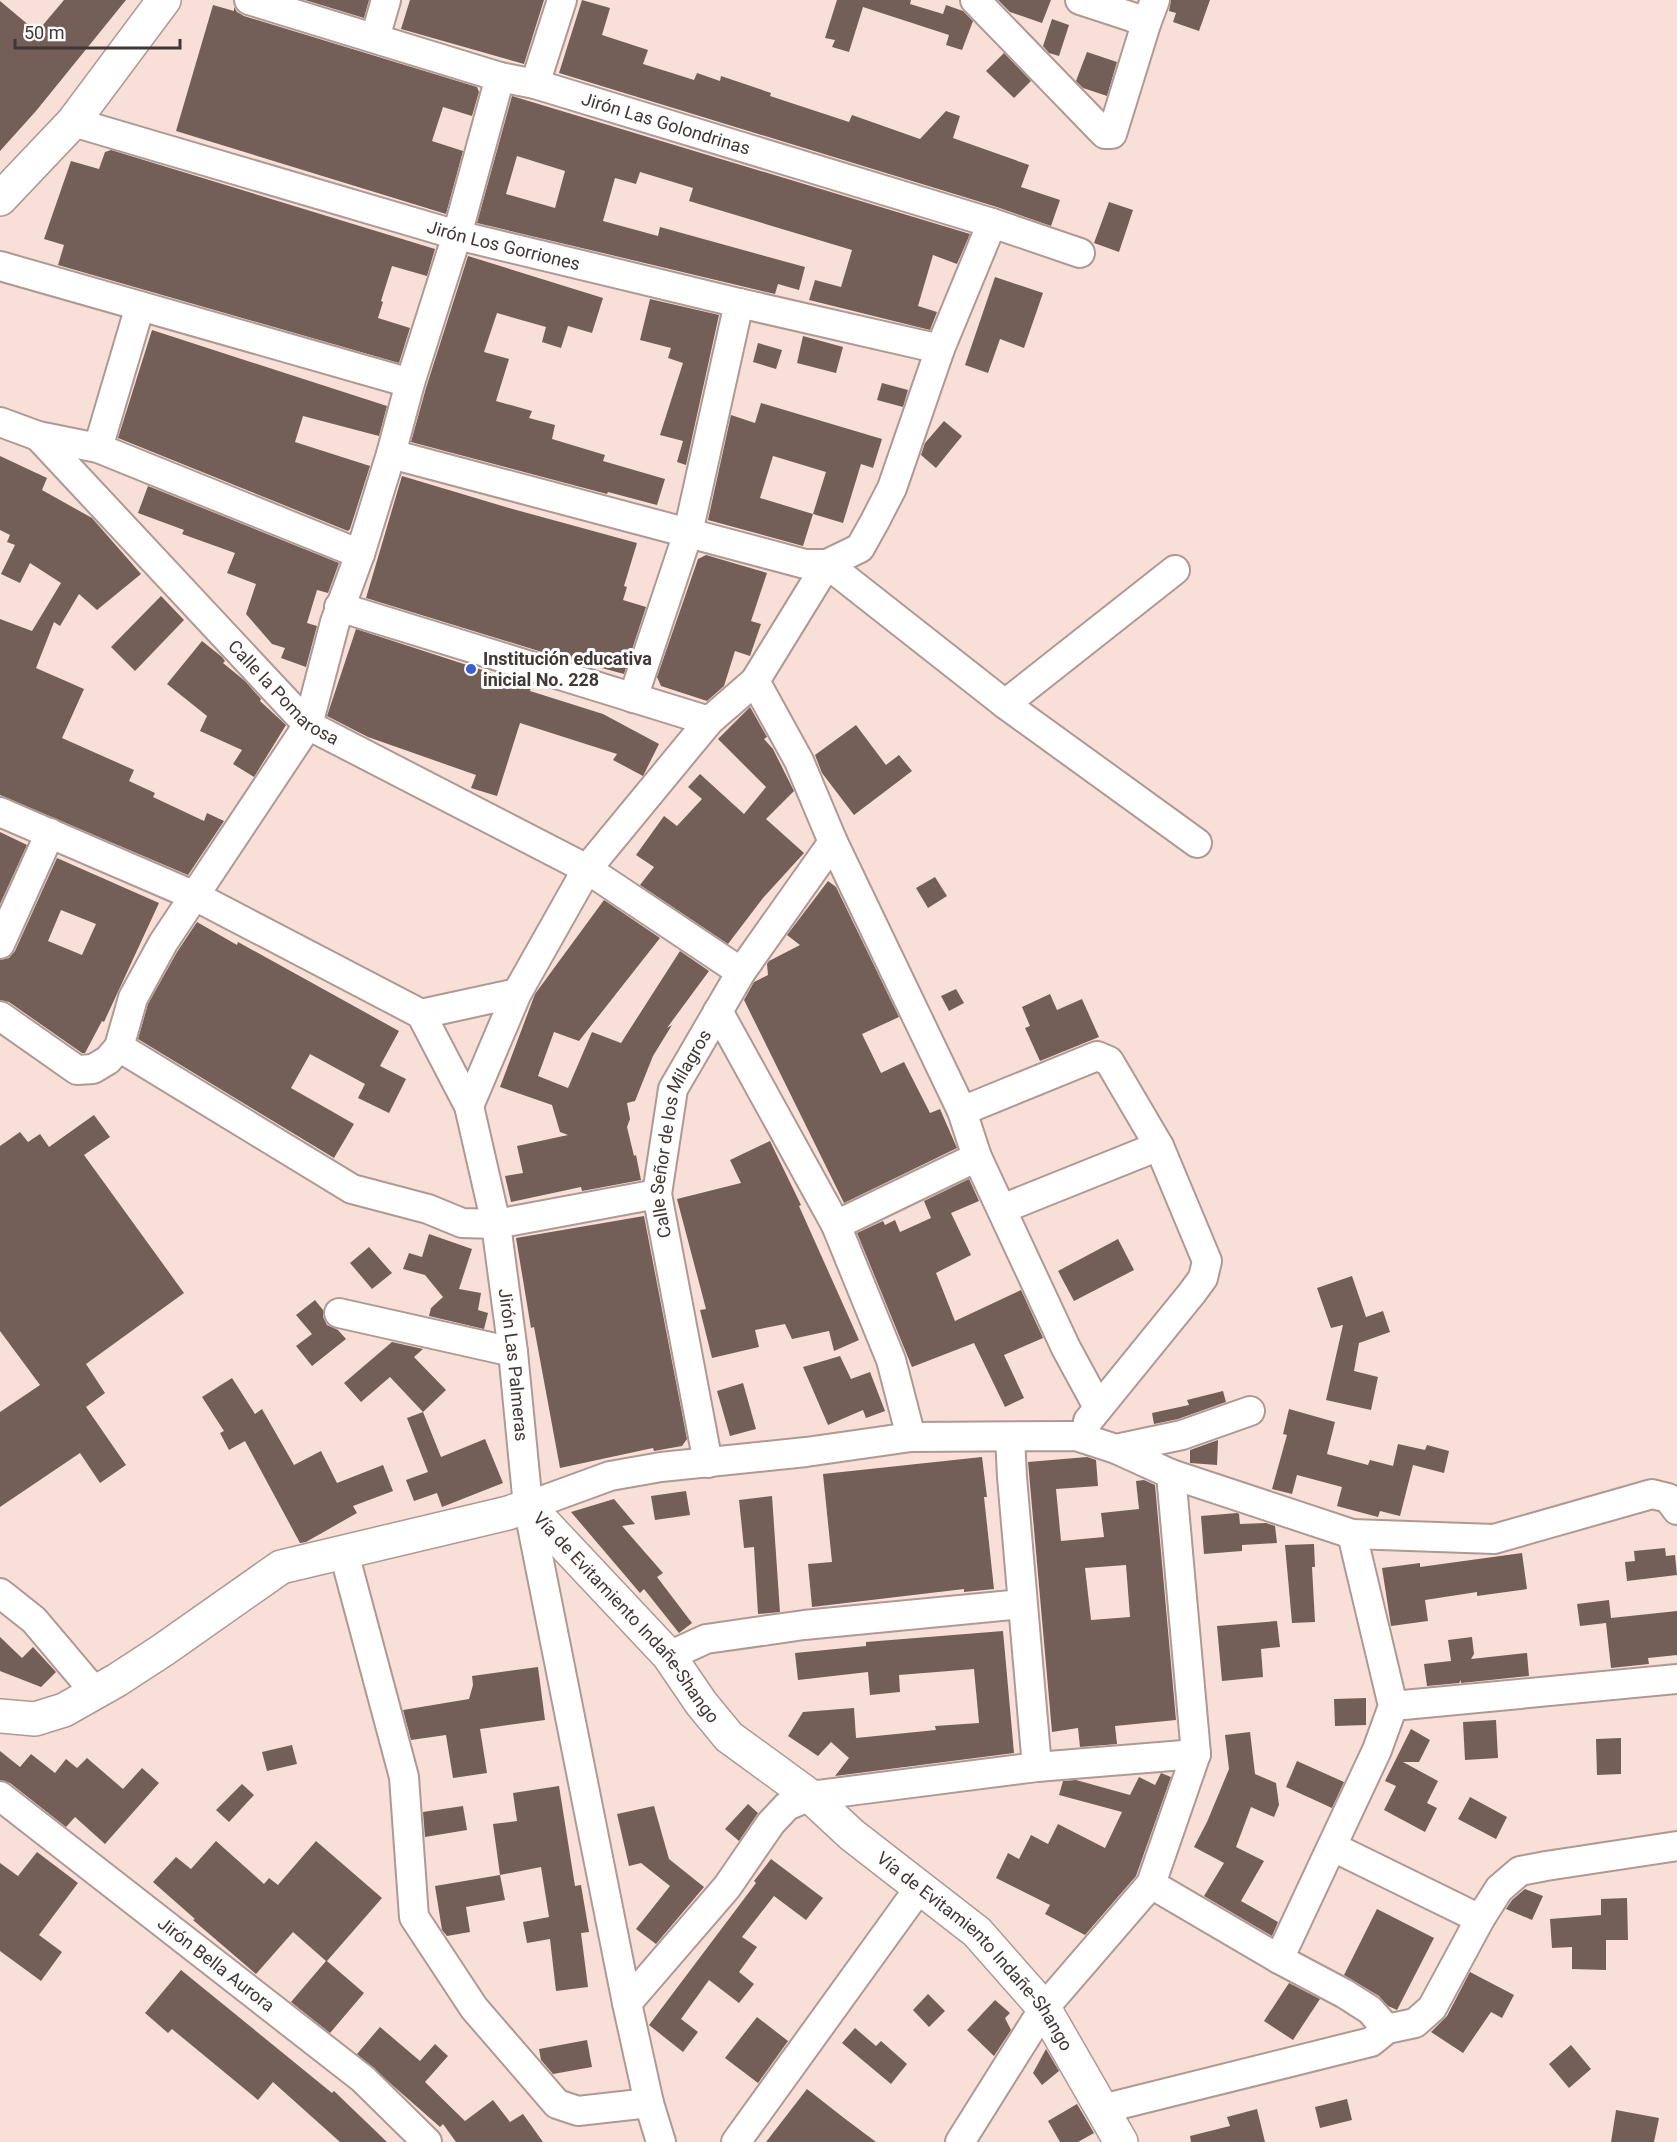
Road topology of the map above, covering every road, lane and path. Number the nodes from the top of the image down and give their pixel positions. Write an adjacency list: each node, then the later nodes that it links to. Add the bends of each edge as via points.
1 (164, 0): 11 (main road)
2 (249, 0): 8 (street, Jirón Las Golondrinas)
3 (386, 0): 8 (street)
4 (562, 0): 10 (street)
5 (975, 0): 7 (street, via 1110,135)
6 (1080, 0): 7 (street, via 1132,17)
7 (1150, 12)
8 (375, 38): 9 (street, Jirón Las Golondrinas)
9 (500, 77): 10 (street, Jirón Las Golondrinas); 14 (street)
10 (535, 84): 13 (street, Jirón Las Golondrinas)
11 (73, 122): 12 (main road); 14 (street, Jirón Los Gorriones)
12 (0, 200)
13 (992, 223): 15 (street, Jirón Las Golondrinas); 19 (street)
14 (457, 235): 17 (street, Jirón Los Gorriones); 20 (street)
15 (1080, 253)
16 (0, 266): 18 (street)
17 (739, 303): 19 (street, Jirón Los Gorriones); 25 (street)
18 (140, 306): 20 (street); 23 (street)
19 (940, 349): 27 (street, via 892,488 875,521 860,548)
20 (410, 383): 24 (street)
21 (0, 422): 22 (street)
22 (38, 436): 23 (street); 34 (street, Calle la Pomarosa)
23 (98, 448): 26 (street)
24 (391, 454): 25 (street); 26 (street)
25 (688, 533): 27 (street, via 804,564); 31 (street)
26 (360, 554): 29 (street)
27 (827, 564): 30 (street); 32 (street)
28 (1175, 570): 32 (street)
29 (339, 607): 31 (street); 34 (street)
30 (754, 681): 33 (street); 37 (street, via 800,761)
31 (633, 698): 33 (street)
32 (1005, 704): 38 (street)
33 (709, 721): 39 (street)
34 (308, 725): 39 (street, Calle la Pomarosa); 40 (street)
35 (0, 812): 36 (street)
36 (50, 833): 40 (street); 41 (street)
37 (833, 842): 42 (street, Calle Señor de los Milagros); 49 (street)
38 (1197, 843)
39 (587, 869): 42 (street, Calle la Pomarosa); 43 (street)
40 (195, 896): 45 (street); 47 (street, via 163,943 134,998)
41 (0, 944)
42 (741, 972): 44 (street, Calle Señor de los Milagros)
43 (517, 993): 45 (street); 48 (street)
44 (718, 1011): 52 (street, Calle Señor de los Milagros, via 673,1089); 55 (street)
45 (421, 1014): 48 (street, Jirón Las Palmeras)
46 (0, 1016): 47 (street, via 77,1070 93,1068 108,1060)
47 (119, 1047): 54 (street, via 352,1189 462,1222)
48 (469, 1106): 54 (street, Jirón Las Palmeras)
49 (962, 1111): 50 (street, via 1097,1056 1109,1061); 51 (street)
50 (1159, 1146): 53 (street); 58 (street, via 1207,1261 1203,1278)
51 (977, 1157): 53 (street); 55 (street)
52 (657, 1194): 54 (street); 64 (street, Calle Señor de los Milagros)
53 (1002, 1209): 58 (street, via 1066,1348)
54 (496, 1224): 57 (street, Jirón Las Palmeras)
55 (836, 1225): 61 (street, via 891,1360)
56 (339, 1313): 57 (street)
57 (513, 1352): 66 (street, Jirón Las Palmeras)
58 (1098, 1407): 60 (street)
59 (1250, 1411): 63 (street, via 1182,1435)
60 (1076, 1436): 62 (street); 63 (street)
61 (911, 1437): 62 (street); 64 (street)
62 (1011, 1437): 71 (street)
63 (1116, 1449): 65 (street)
64 (708, 1463): 66 (street, via 610,1476)
65 (1170, 1474): 68 (street); 77 (street)
66 (528, 1506): 69 (main road, Vía de Evitamiento Indañe-Shango); 72 (main road, Vía de Evitamiento Indañe-Shango); 87 (street, Jirón Las Palmeras)
67 (1677, 1510): 68 (street, via 1668,1498 1652,1494 1494,1539)
68 (1352, 1534): 75 (street)
69 (344, 1552): 74 (main road, Vía de Evitamiento Indañe-Shango, via 281,1567 117,1680); 90 (street, via 404,1777 414,1917 474,2008 556,2104 578,2111)
70 (0, 1593): 74 (street, via 34,1620)
71 (1022, 1604): 72 (street, via 804,1625 706,1639); 78 (street)
72 (669, 1656): 80 (main road, Vía de Evitamiento Indañe-Shango, via 729,1737)
73 (1677, 1679): 75 (street)
74 (94, 1691): 76 (main road, Vía de Evitamiento Indañe-Shango, via 64,1710 35,1719)
75 (1393, 1706): 81 (street)
76 (0, 1716)
77 (1196, 1754): 78 (street); 83 (street)
78 (1037, 1767): 80 (street)
79 (0, 1796): 92 (street, Jirón Bella Aurora, via 363,2079)
80 (810, 1796): 84 (main road, Vía de Evitamiento Indañe-Shango, via 852,1835); 87 (street, via 787,1806 771,1823 727,1887)
81 (1333, 1846): 85 (street); 86 (street)
82 (1677, 1846): 85 (street, via 1520,1871 1499,1889)
83 (1151, 1884): 86 (street); 88 (street)
84 (920, 1887): 88 (main road, Vía de Evitamiento Indañe-Shango, via 977,1932); 94 (street)
85 (1480, 1919): 89 (street, via 1432,2008 1415,2023)
86 (1279, 1959): 89 (street, via 1370,2010)
87 (627, 2003): 90 (street, Jirón Las Palmeras)
88 (1044, 2008): 91 (main road, Vía de Evitamiento Indañe-Shango); 95 (street)
89 (1387, 2029): 91 (street, via 1371,2042)
90 (649, 2103): 93 (street, Jirón Las Palmeras)
91 (1102, 2109): 96 (main road, Vía de Evitamiento Indañe-Shango)
92 (427, 2142)
93 (661, 2142)
94 (736, 2142)
95 (960, 2142)
96 (1121, 2142)

